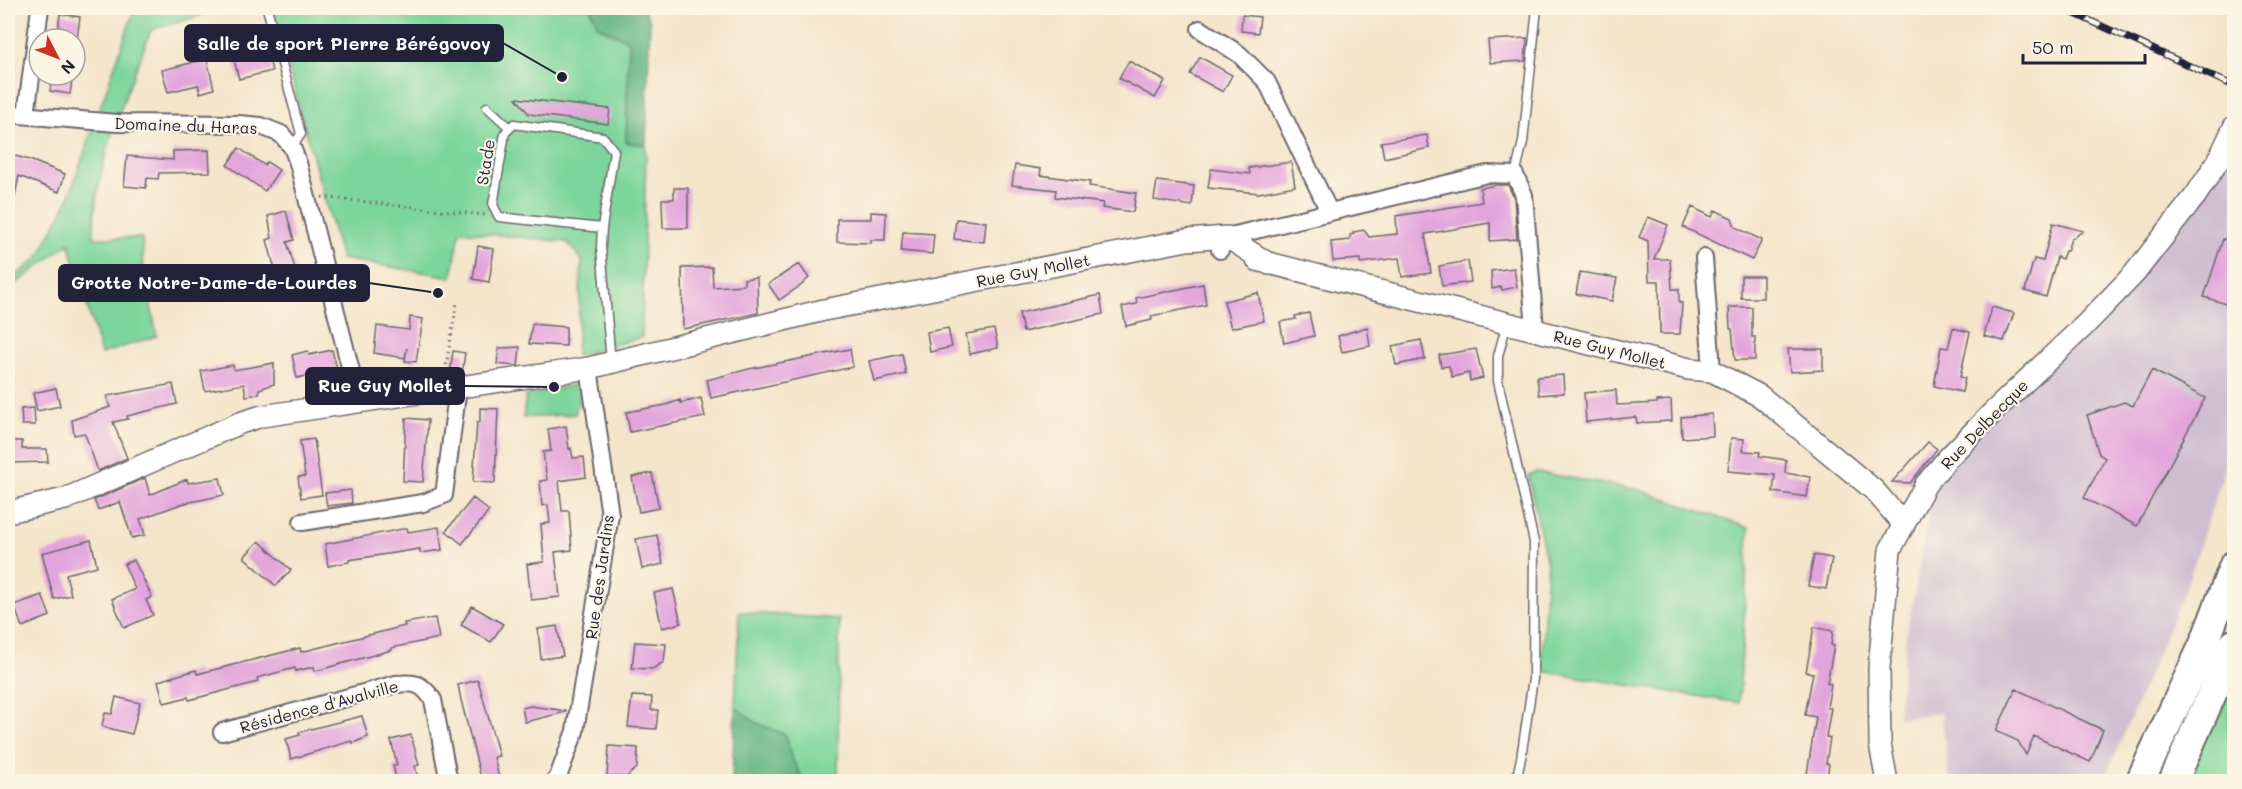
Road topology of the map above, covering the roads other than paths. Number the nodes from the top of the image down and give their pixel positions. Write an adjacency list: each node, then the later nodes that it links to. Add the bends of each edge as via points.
1 (40, 8): 7 (street)
2 (267, 8): 10 (lane, via 301,134)
3 (1537, 8): 11 (lane, via 1523,142)
4 (1200, 28): 12 (street, via 1239,54 1267,82)
5 (488, 107): 9 (lane)
6 (8, 114): 7 (street, Domaine du Haras)
7 (26, 115): 10 (street, Domaine du Haras, via 117,123 261,126 281,134)
8 (2235, 127): 25 (street, Rue Delbecque, via 2196,195 2134,274 1948,458 1926,484)
9 (510, 128): 13 (lane, Stade, via 514,124 603,137 614,151); 13 (lane, Stade, via 505,133 493,205 499,217)
10 (292, 147): 22 (street)
11 (1515, 175): 12 (street, via 1487,174); 17 (street, via 1524,195)
12 (1329, 211): 14 (street)
13 (602, 228): 18 (lane, Stade)
14 (1223, 243): 16 (street, Rue Guy Mollet, via 1269,264); 18 (street, Rue Guy Mollet, via 1187,240 824,310)
15 (1704, 258): 20 (street)
16 (1507, 323): 17 (street, Rue Guy Mollet); 31 (lane, via 1498,356 1498,381 1534,542 1533,679)
17 (1535, 329): 20 (street, Rue Guy Mollet, via 1689,369)
18 (611, 362): 19 (street, Rue Guy Mollet)
19 (589, 368): 21 (street, Rue Guy Mollet); 30 (street, Rue des Jardins, via 610,515 575,731)
20 (1712, 371): 25 (street, Rue Guy Mollet, via 1760,396 1874,490)
21 (449, 389): 22 (street, Rue Guy Mollet); 24 (street, via 444,495 423,503)
22 (359, 402): 23 (street, Rue Guy Mollet, via 251,419 65,499)
23 (8, 512)
24 (302, 522)
25 (1904, 525): 32 (street, Rue Delbecque, via 1890,550 1879,668 1880,744)
26 (2235, 565): 33 (highway, via 2204,644)
27 (2235, 644): 34 (highway)
28 (222, 732): 29 (street, Résidence d'Avalville, via 412,682 426,689 433,700)
29 (449, 782)
30 (554, 782)
31 (1516, 782)
32 (1887, 782)
33 (2140, 782)
34 (2173, 782)

